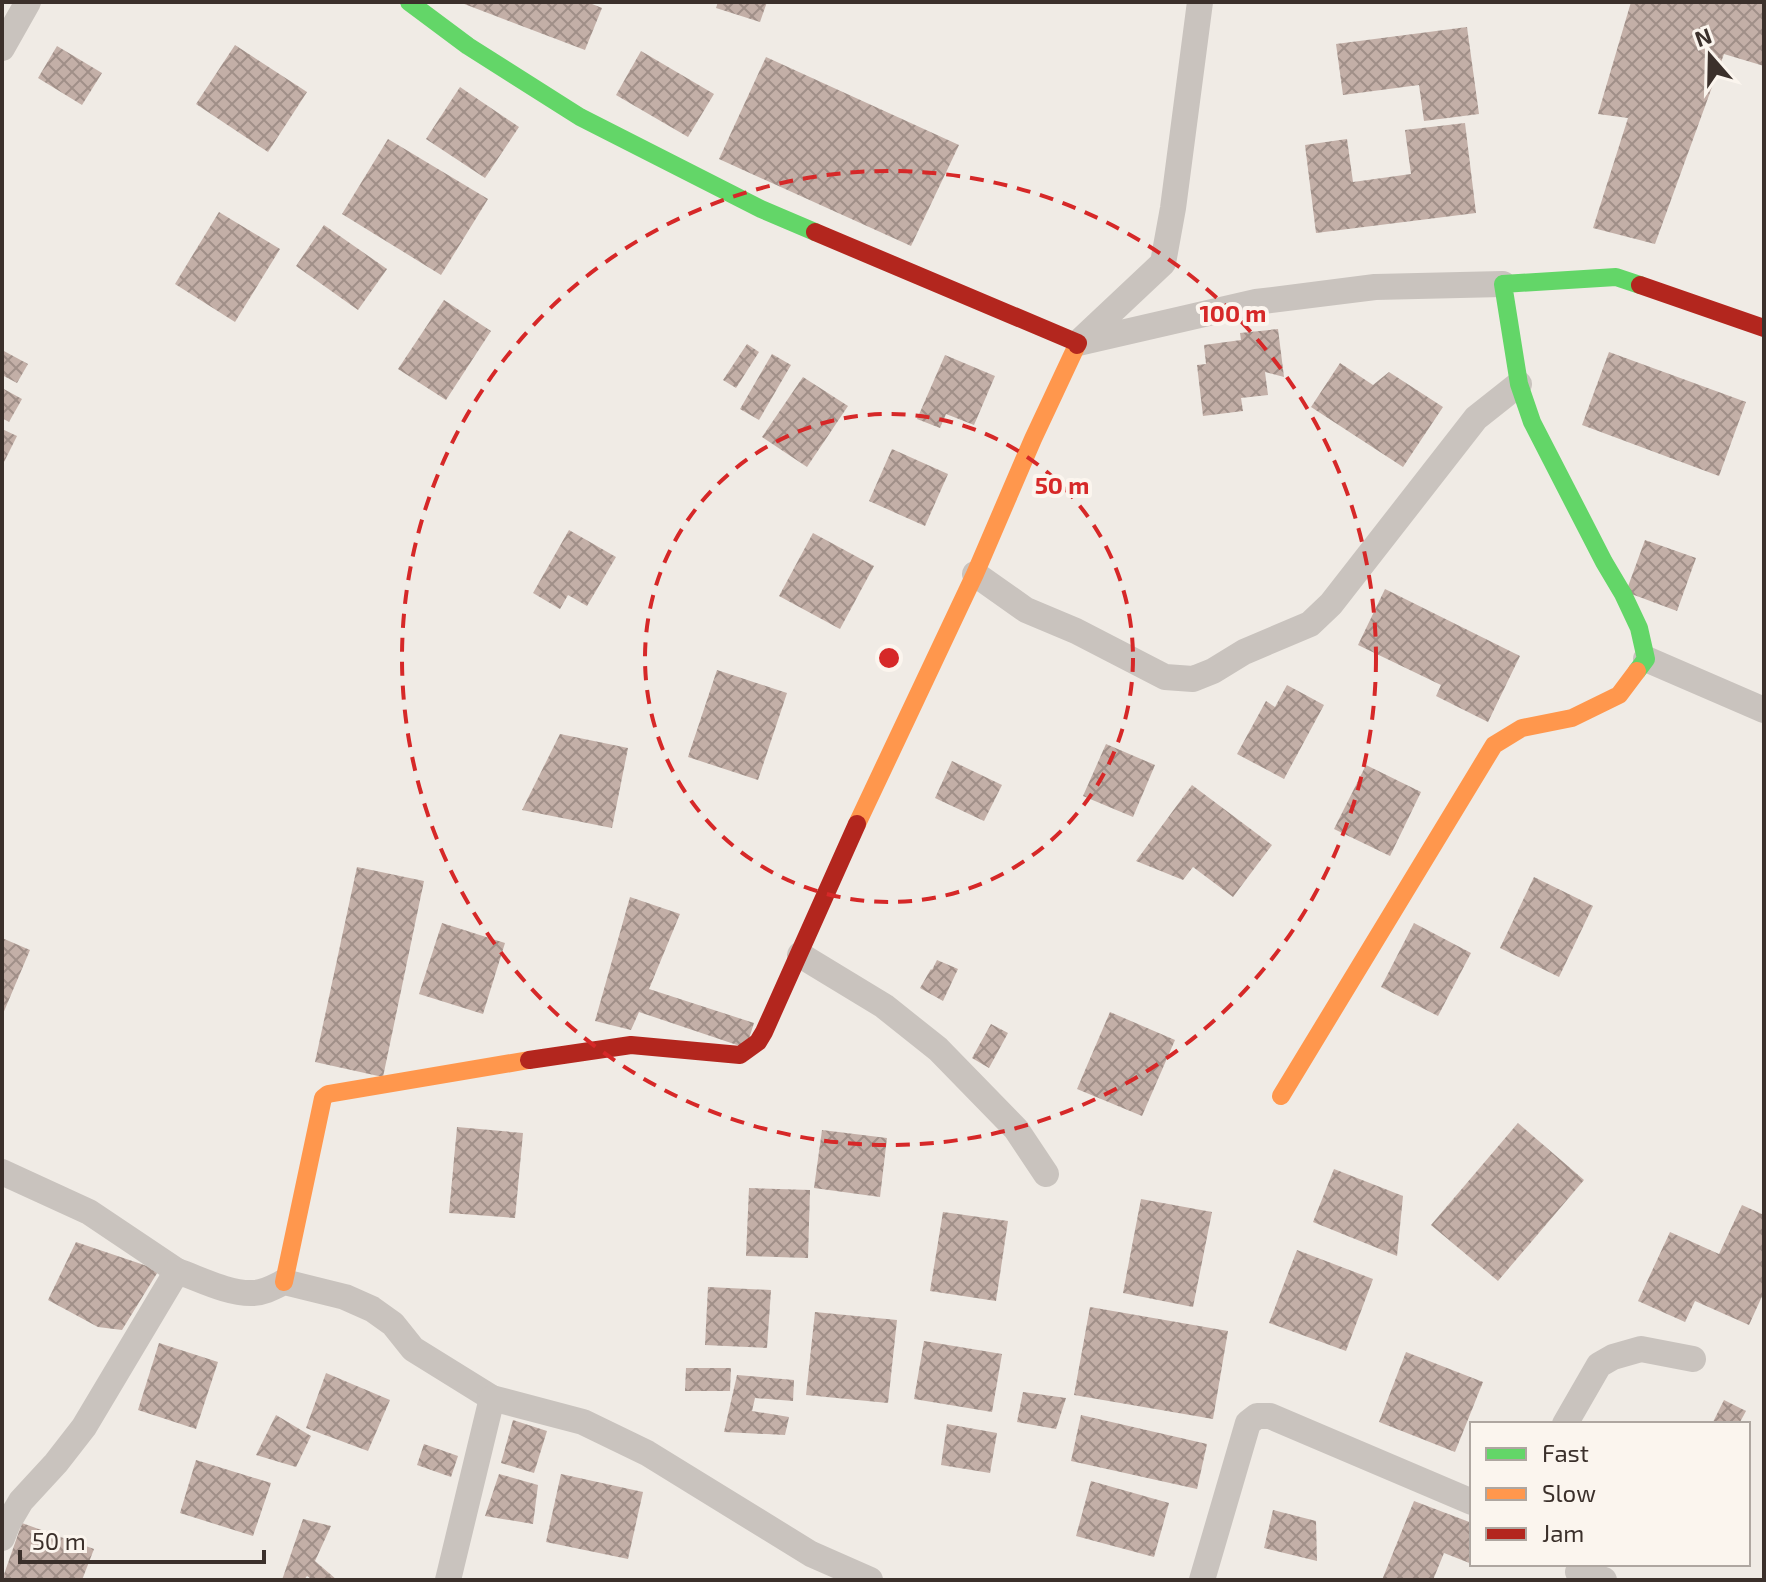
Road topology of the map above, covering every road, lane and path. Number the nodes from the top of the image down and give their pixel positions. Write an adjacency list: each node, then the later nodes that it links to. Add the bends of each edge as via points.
1 (28, 2): 4 (street)
2 (409, 2): 7 (street, via 481,54 621,138 761,209)
3 (1200, 2): 7 (street, via 1163,263)
4 (2, 48)
5 (1503, 284): 6 (street, via 1616,277); 7 (street, via 1375,287 1256,302); 8 (street)
6 (1764, 328)
7 (1078, 343): 9 (street)
8 (1519, 384): 9 (street, via 1476,418 1310,624 1193,679 1165,677 1026,610); 10 (street, via 1532,422 1639,628)
9 (975, 574): 12 (street)
10 (1646, 659): 11 (street); 13 (street, via 1619,695 1572,718 1522,728 1494,745)
11 (1764, 710)
12 (800, 955): 15 (street, via 884,1006 938,1049 1016,1129); 17 (street, via 764,1032 740,1055 631,1045 328,1094)
13 (1281, 1096)
14 (2, 1172): 16 (street, via 89,1212)
15 (1046, 1174)
16 (177, 1271): 17 (street, via 254,1293); 22 (street, via 84,1427 21,1501)
17 (284, 1282): 19 (street, via 372,1309 413,1349)
18 (1693, 1359): 20 (street, via 1641,1349 1613,1357 1599,1365)
19 (492, 1398): 24 (street); 25 (street, via 596,1428 647,1453 811,1554)
20 (1566, 1422)
21 (1470, 1501): 26 (street, via 1270,1416 1257,1416 1248,1423)
22 (2, 1538)
23 (1576, 1572): 27 (street)
24 (448, 1580)
25 (870, 1580)
26 (1202, 1580)
27 (1604, 1580)

